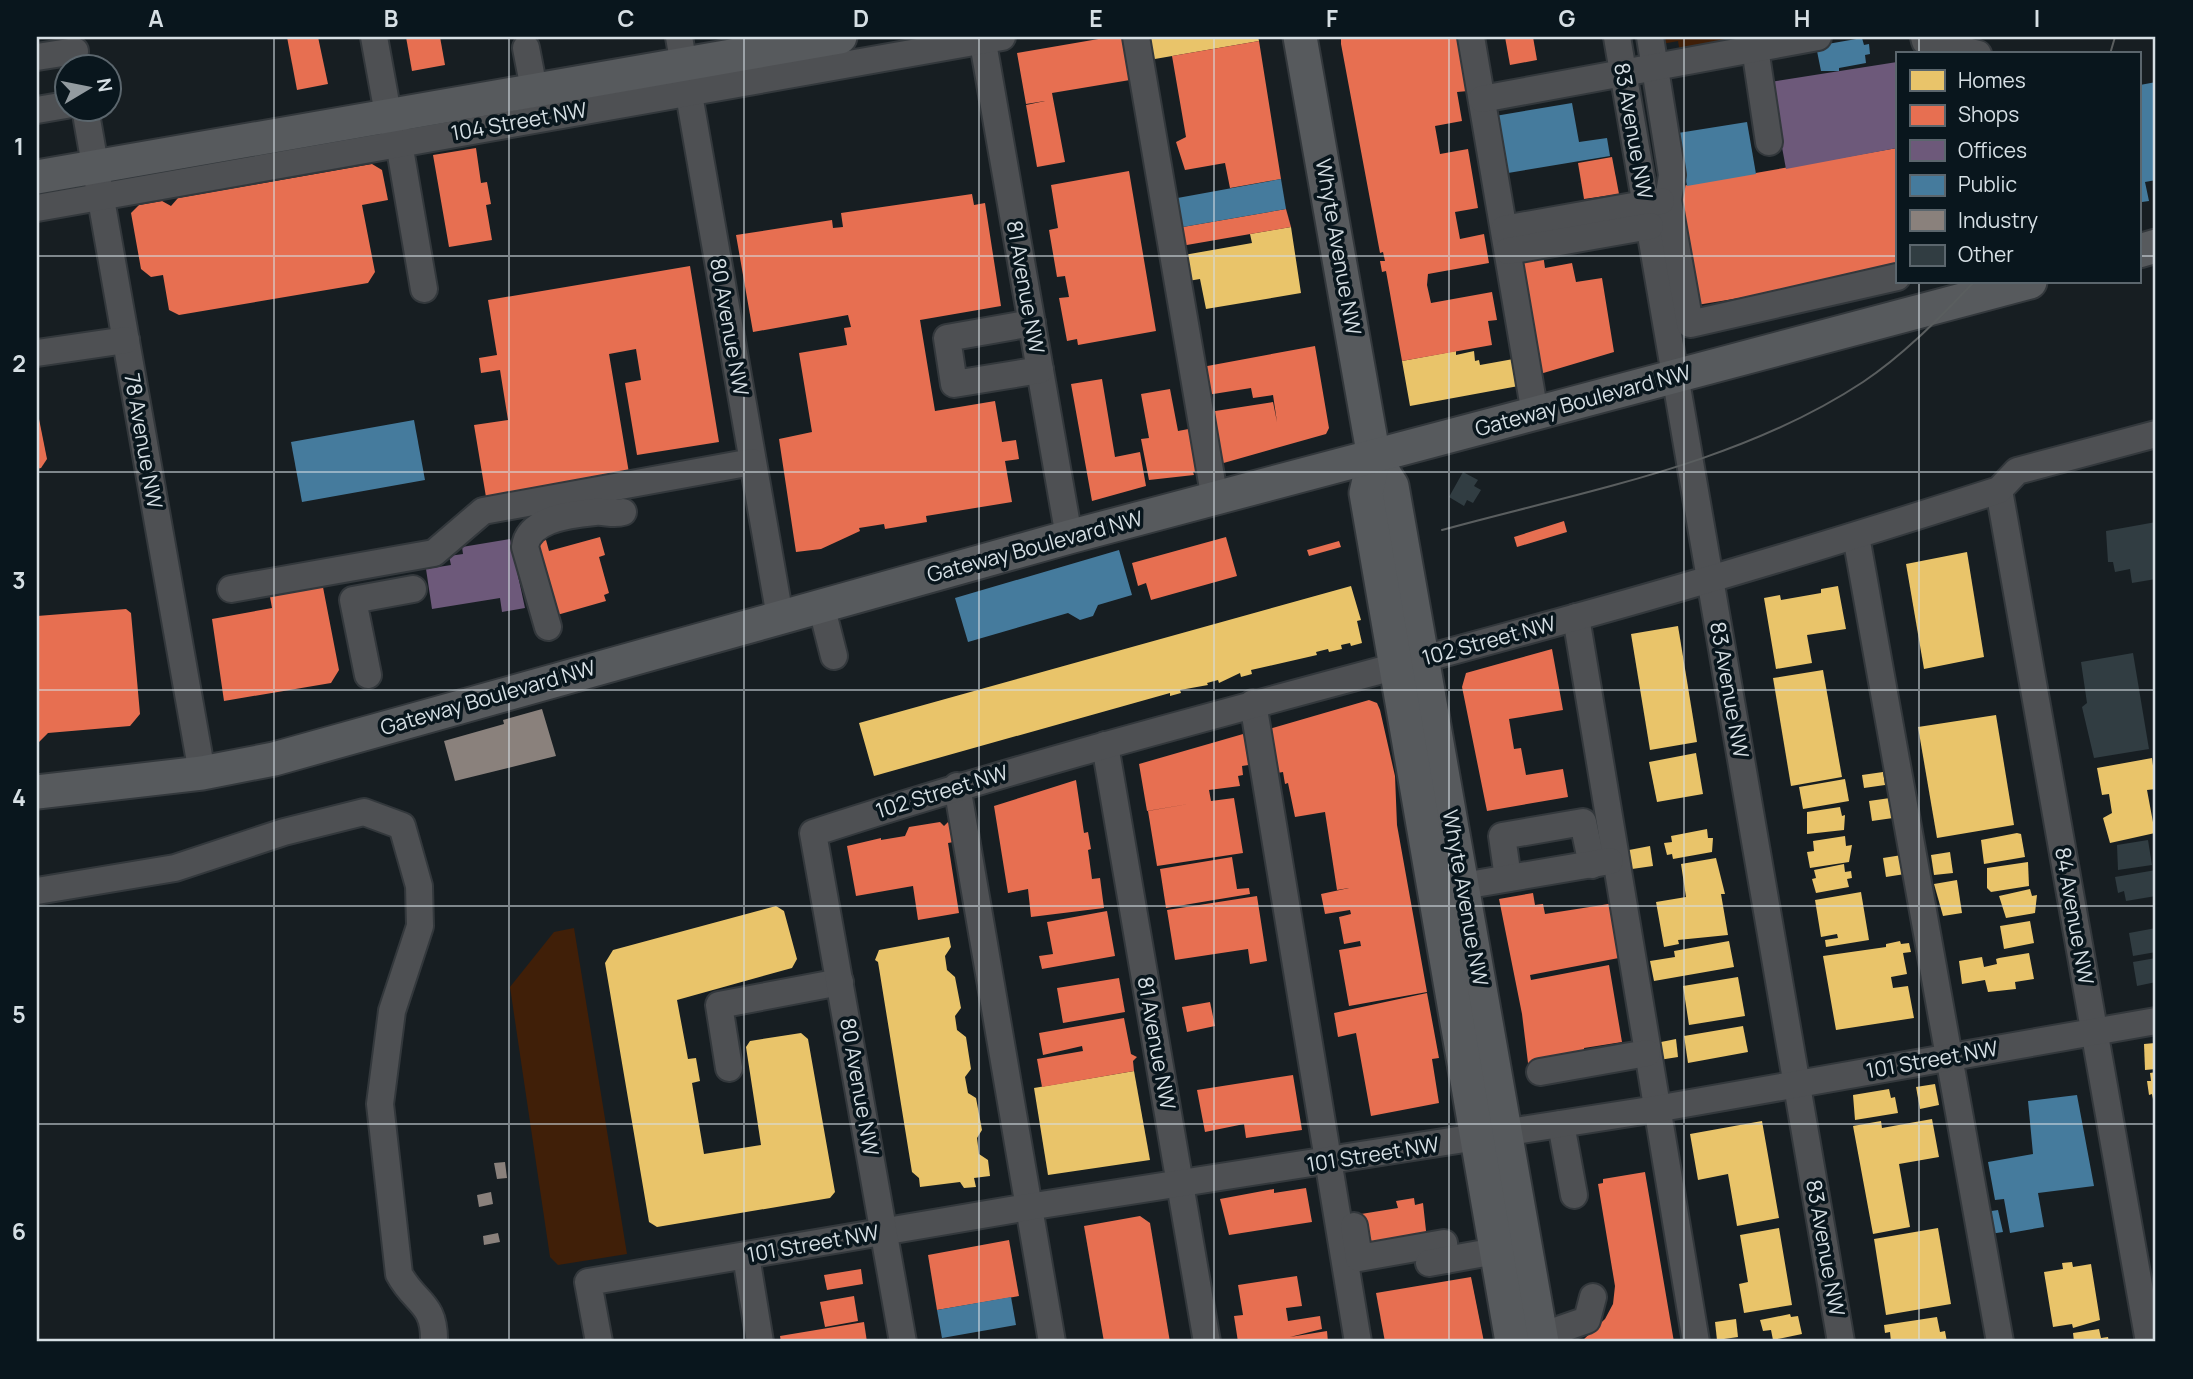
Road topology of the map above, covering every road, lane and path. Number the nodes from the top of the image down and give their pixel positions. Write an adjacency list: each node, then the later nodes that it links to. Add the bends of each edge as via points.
1 (374, 37): 22 (street)
2 (840, 37): 16 (main road, 104 Street NW)
3 (1136, 37): 43 (street)
4 (1300, 37): 40 (main road, Whyte Avenue NW)
5 (1471, 37): 20 (street)
6 (1617, 37): 18 (street, 83 Avenue NW)
7 (1650, 37): 17 (street)
8 (1924, 37): 14 (street)
9 (989, 38): 16 (street, 104 Street NW); 33 (street, 81 Avenue NW)
10 (1807, 38): 12 (street)
11 (526, 48): 19 (street)
12 (1755, 48): 17 (street); 23 (street)
13 (75, 51): 15 (street)
14 (1970, 52)
15 (37, 57)
16 (683, 64): 19 (main road, 104 Street NW); 22 (street, 104 Street NW); 41 (street, 80 Avenue NW)
17 (1655, 68): 18 (street); 27 (street, via 1672,175)
18 (1624, 73): 20 (street); 27 (street, 83 Avenue NW)
19 (534, 89): 22 (main road, 104 Street NW)
20 (1482, 99): 28 (street)
21 (87, 122): 25 (street, 78 Avenue NW)
22 (394, 129): 25 (main road, 104 Street NW); 31 (street)
23 (1769, 142)
24 (37, 177): 25 (main road, 104 Street NW)
25 (98, 182): 26 (street, 104 Street NW); 34 (street, 78 Avenue NW)
26 (37, 208)
27 (1655, 210): 28 (street); 29 (street, via 1690,324); 37 (street, 83 Avenue NW)
28 (1506, 240): 38 (street)
29 (1896, 278)
30 (2017, 284): 32 (main road, Gateway Boulevard NW)
31 (424, 289)
32 (1944, 295): 37 (main road, Gateway Boulevard NW)
33 (1032, 323): 36 (street, 81 Avenue NW); 36 (street, via 947,338 954,384)
34 (126, 340): 35 (street); 59 (street, 78 Avenue NW)
35 (37, 353)
36 (1040, 370): 46 (street, 81 Avenue NW)
37 (1675, 376): 38 (main road, Gateway Boulevard NW); 47 (street, 83 Avenue NW)
38 (1535, 414): 40 (main road, Gateway Boulevard NW)
39 (2156, 434): 42 (street, 102 Street NW, via 2017,471)
40 (1374, 458): 43 (main road, Gateway Boulevard NW); 55 (main road, Whyte Avenue NW, via 1392,486)
41 (752, 462): 48 (street, via 483,511 435,553); 51 (street, 80 Avenue NW)
42 (1999, 490): 45 (street, 102 Street NW); 69 (street, 84 Avenue NW)
43 (1215, 500): 46 (main road, Gateway Boulevard NW)
44 (620, 513): 53 (street, via 597,511 536,526 528,534 525,547)
45 (1856, 536): 47 (street, 102 Street NW); 71 (street)
46 (1069, 537): 50 (main road, Gateway Boulevard NW)
47 (1710, 579): 52 (street, 102 Street NW); 74 (street, 83 Avenue NW)
48 (231, 589)
49 (412, 589): 56 (street, via 353,600)
50 (821, 605): 51 (main road, Gateway Boulevard NW); 54 (street)
51 (780, 617): 59 (main road, Gateway Boulevard NW, via 274,759)
52 (1576, 617): 55 (street, 102 Street NW); 63 (street)
53 (548, 626)
54 (834, 656)
55 (1409, 662): 57 (street, 102 Street NW); 65 (main road, Whyte Avenue NW); 77 (main road, Whyte Avenue NW)
56 (368, 675)
57 (1252, 703): 58 (street, 102 Street NW); 78 (street)
58 (1105, 745): 60 (street, 102 Street NW); 79 (street, 81 Avenue NW)
59 (202, 773): 61 (main road, Gateway Boulevard NW)
60 (957, 786): 62 (street, 102 Street NW); 81 (street)
61 (37, 792)
62 (813, 833): 67 (street, 80 Avenue NW)
63 (1604, 862): 64 (street); 64 (street, via 1583,821 1502,836); 70 (street)
64 (1508, 878): 65 (street)
65 (1463, 886): 77 (main road, Whyte Avenue NW)
66 (37, 891): 89 (street, via 175,868 284,832 364,812 402,826 419,887 420,926 392,1011 380,1104 399,1274 429,1310)
67 (840, 982): 72 (street, via 719,1005); 82 (street, 80 Avenue NW)
68 (2156, 1021): 69 (street, 101 Street NW)
69 (2095, 1032): 71 (street, 101 Street NW); 99 (street, 84 Avenue NW)
70 (1647, 1053): 73 (street); 75 (street)
71 (1949, 1057): 74 (street, 101 Street NW); 98 (street)
72 (729, 1068)
73 (1540, 1072)
74 (1797, 1083): 75 (street, 101 Street NW); 97 (street, 83 Avenue NW)
75 (1656, 1109): 76 (street, 101 Street NW); 96 (street)
76 (1561, 1124): 77 (street, 101 Street NW); 80 (street)
77 (1491, 1136): 78 (street, 101 Street NW); 83 (main road, Whyte Avenue NW); 88 (main road, Whyte Avenue NW)
78 (1334, 1161): 79 (street, 101 Street NW); 85 (street, via 1359,1258 1444,1243); 86 (street)
79 (1181, 1184): 81 (street, 101 Street NW); 94 (street, 81 Avenue NW)
80 (1574, 1195)
81 (1028, 1207): 82 (street, 101 Street NW); 93 (street)
82 (885, 1231): 84 (street, 101 Street NW); 92 (street, 80 Avenue NW)
83 (1496, 1251): 85 (street); 88 (main road, Whyte Avenue NW)
84 (746, 1256): 90 (street, 101 Street NW, via 588,1282); 91 (street)
85 (1446, 1260): 86 (street)
86 (1347, 1279): 95 (street)
87 (1593, 1297): 88 (street, via 1587,1320)
88 (1532, 1340)
89 (434, 1342)
90 (599, 1342)
91 (760, 1342)
92 (903, 1342)
93 (1052, 1342)
94 (1207, 1342)
95 (1358, 1342)
96 (1696, 1342)
97 (1841, 1342)
98 (2000, 1342)
99 (2150, 1342)

